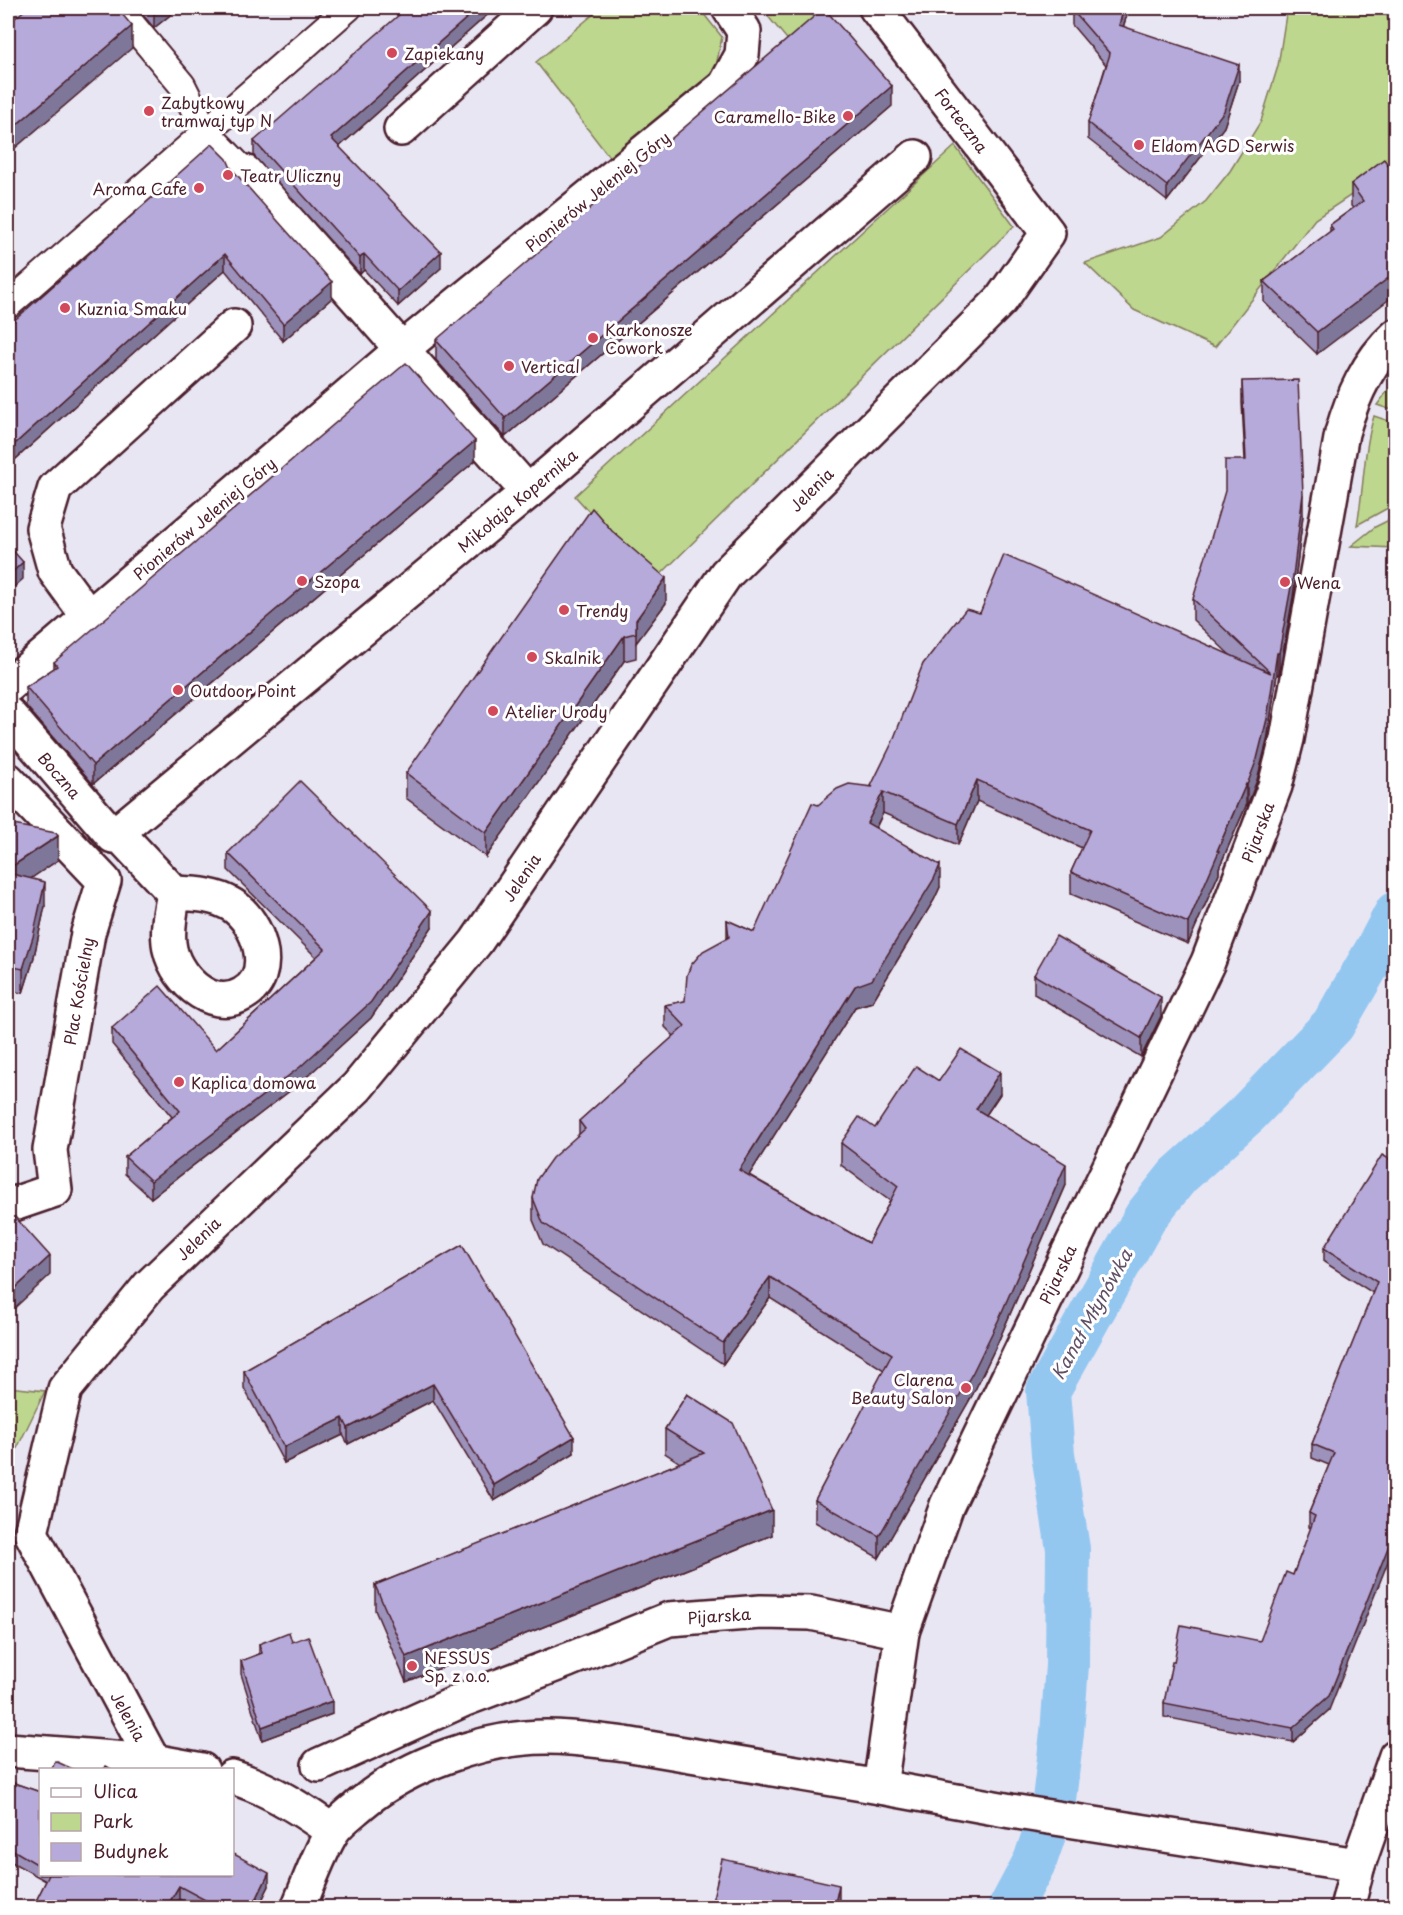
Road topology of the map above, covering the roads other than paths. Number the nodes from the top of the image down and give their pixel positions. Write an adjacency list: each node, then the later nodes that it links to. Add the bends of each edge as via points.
1 (118, 8): 7 (street, via 182,85)
2 (348, 8): 7 (street)
3 (535, 8): 6 (street)
4 (729, 8): 14 (street, Pionierów Jeleniej Góry, via 744,31 742,55 725,86)
5 (876, 8): 10 (street, Forteczna)
6 (401, 129)
7 (205, 130): 9 (street); 11 (street)
8 (915, 157): 15 (street, Mikołaja Kopernika)
9 (245, 172): 14 (street)
10 (1048, 233): 23 (street, Jelenia, via 1001,300 726,574 476,942 357,1087 149,1286 65,1389)
11 (8, 305)
12 (234, 326): 16 (street, via 55,488 43,528 55,571)
13 (1395, 336): 24 (street, Pijarska, via 1361,383 1342,433 1287,739 1275,786 1225,918 1208,962 947,1505)
14 (401, 350): 15 (street); 16 (street, Pionierów Jeleniej Góry)
15 (528, 492): 20 (street, Mikołaja Kopernika)
16 (88, 616): 17 (street, Pionierów Jeleniej Góry)
17 (8, 686)
18 (8, 714): 20 (street, Boczna)
19 (8, 780): 22 (street, Plac Kościelny, via 104,881 88,933 50,1150 55,1190)
20 (115, 834): 21 (street, Boczna)
21 (174, 893)
22 (8, 1206)
23 (19, 1533): 27 (street, Jelenia)
24 (902, 1632): 28 (street, Pijarska, via 811,1612 669,1619 465,1699); 31 (street)
25 (8, 1750): 27 (street)
26 (1395, 1756): 33 (street)
27 (153, 1761): 29 (street, Jelenia)
28 (319, 1765)
29 (191, 1768)
30 (234, 1778): 32 (street, via 279,1797)
31 (880, 1786): 32 (street, via 625,1744 545,1737 483,1746 402,1775 378,1790); 33 (street, via 1011,1811)
32 (332, 1831): 34 (street)
33 (1358, 1865): 35 (street)
34 (298, 1908)
35 (1347, 1908)

